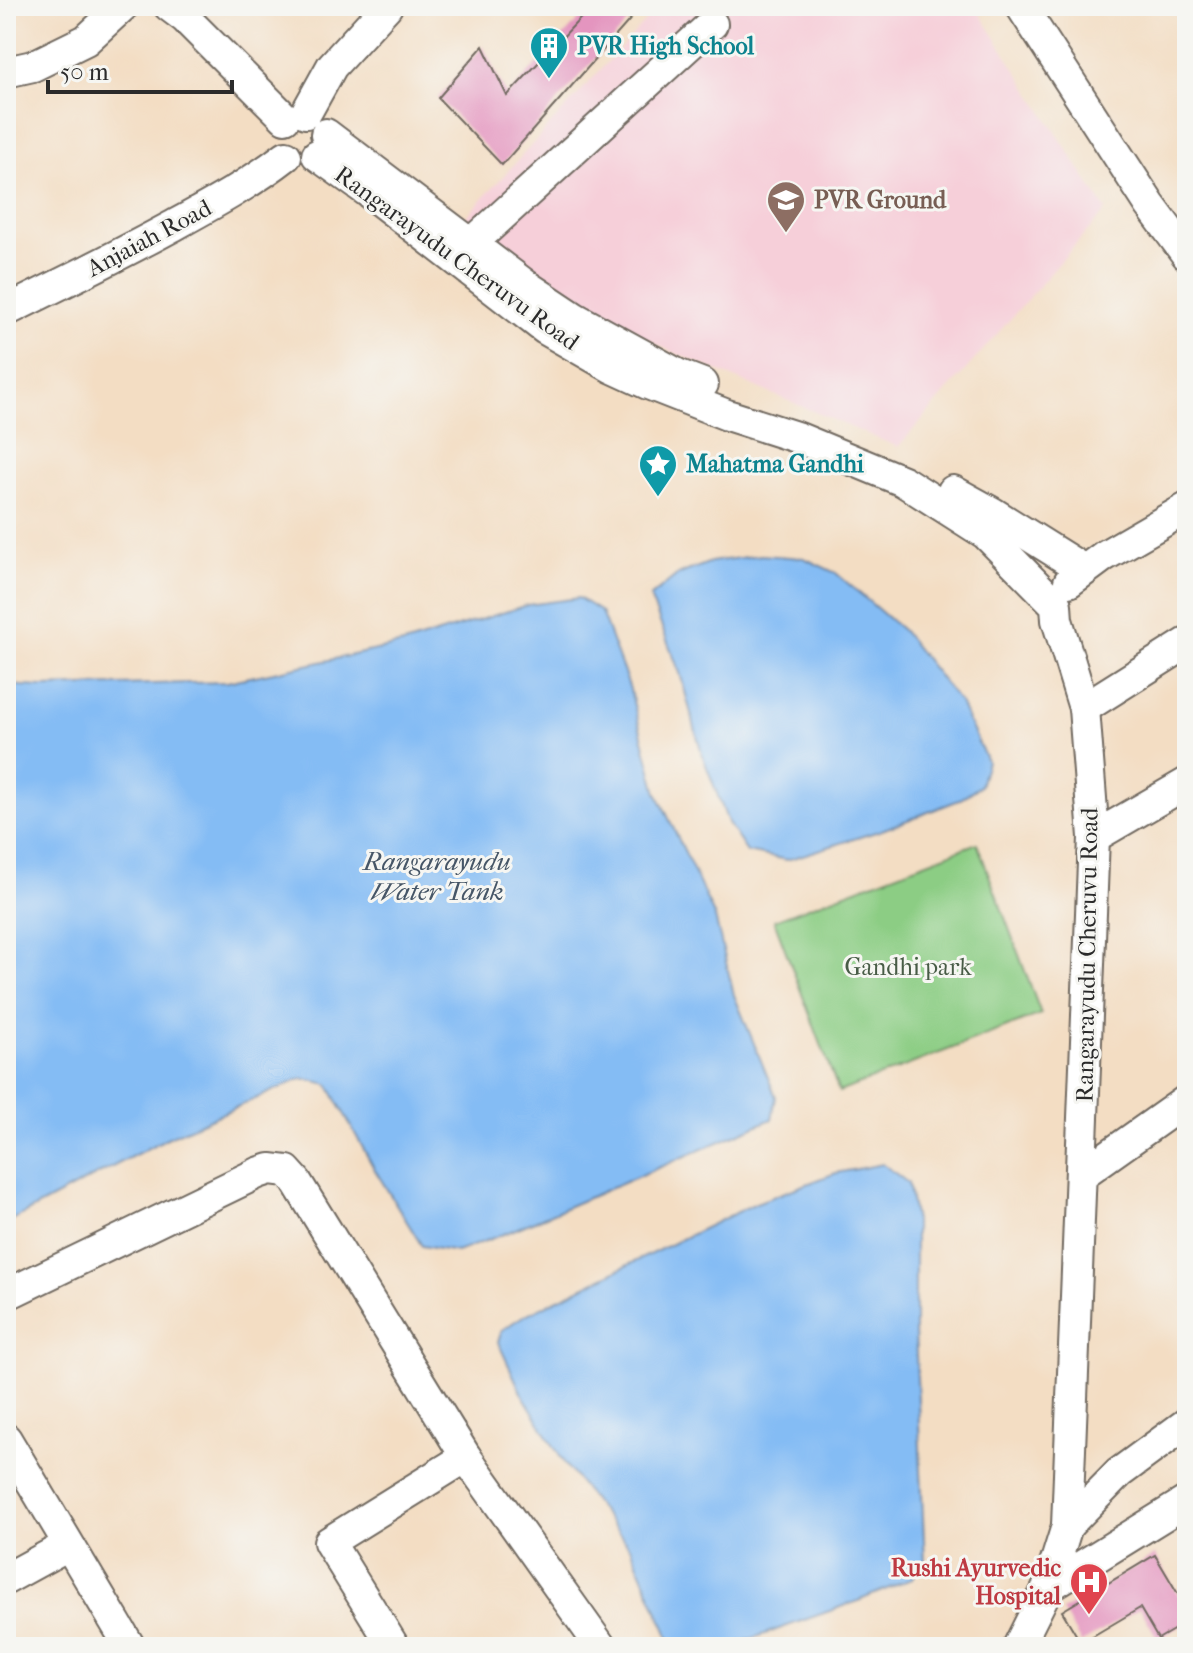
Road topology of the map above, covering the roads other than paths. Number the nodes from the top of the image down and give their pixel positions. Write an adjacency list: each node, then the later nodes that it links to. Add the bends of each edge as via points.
1 (123, 6): 6 (street, via 86,40 33,66)
2 (1021, 6): 9 (street)
3 (184, 10): 7 (street)
4 (371, 11): 7 (street, via 332,66)
5 (712, 24): 8 (street)
6 (6, 72)
7 (308, 130): 8 (street); 10 (street, Anjaiah Road, via 307,160 286,156 233,193); 13 (street, Rangarayudu Cheruvu Road, via 367,191 545,329 648,384 903,481 986,534)
8 (471, 244): 12 (street, via 575,318 677,374 918,472)
9 (1187, 255)
10 (6, 311)
11 (1187, 508): 12 (street)
12 (1084, 570): 13 (street, via 1067,584)
13 (1056, 605): 15 (street, Rangarayudu Cheruvu Road)
14 (1187, 643): 15 (street)
15 (1084, 708): 17 (street, Rangarayudu Cheruvu Road)
16 (1187, 783): 17 (street)
17 (1094, 837): 19 (street, Rangarayudu Cheruvu Road)
18 (1187, 1100): 19 (street)
19 (1081, 1175): 25 (street, Rangarayudu Cheruvu Road)
20 (6, 1295): 23 (street, via 258,1173 287,1171)
21 (1187, 1423): 25 (street, via 1119,1473)
22 (6, 1439): 26 (street)
23 (466, 1457): 30 (street, via 329,1542); 31 (street)
24 (1187, 1501): 28 (street)
25 (1067, 1526): 28 (street, Rangarayudu Cheruvu Road)
26 (68, 1545): 27 (street); 29 (street)
27 (6, 1579)
28 (1048, 1587): 32 (street, Rangarayudu Cheruvu Road)
29 (130, 1647)
30 (394, 1647)
31 (601, 1647)
32 (1018, 1647)

